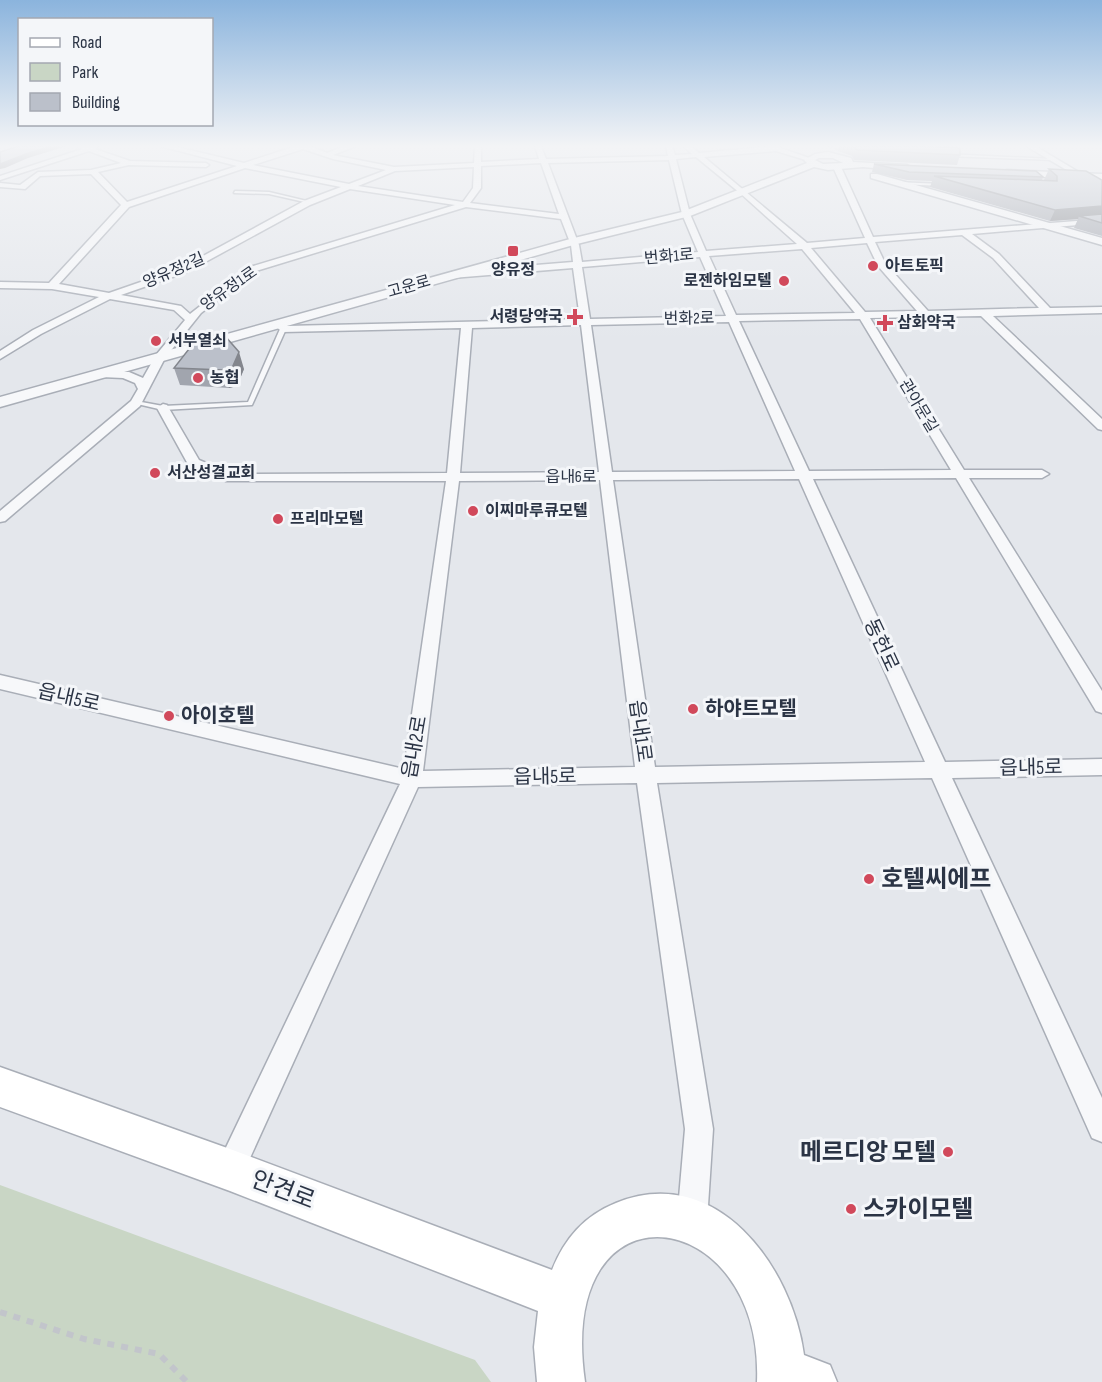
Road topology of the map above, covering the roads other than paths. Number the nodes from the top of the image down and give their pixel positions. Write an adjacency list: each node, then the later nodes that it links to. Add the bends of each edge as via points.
1 (121, 210): 24 (street)
2 (293, 210): 25 (street, 양유정2길, via 184,270)
3 (446, 210): 32 (street, 양유정1로, via 254,269 197,311)
4 (510, 210): 12 (street)
5 (561, 210): 12 (street, 읍내1로)
6 (685, 210): 11 (street, 동헌로)
7 (695, 210): 11 (street, 고운로)
8 (765, 210): 19 (street, 관아문길)
9 (859, 210): 16 (street)
10 (993, 210): 14 (street)
11 (686, 214): 18 (street, 고운로); 20 (street, 동헌로)
12 (564, 217): 18 (street, 읍내1로)
13 (1102, 221): 14 (street, 번화1로)
14 (1044, 225): 15 (street, 번화1로); 17 (street)
15 (963, 232): 16 (street, 번화1로); 27 (street, via 996,256)
16 (871, 240): 19 (street, 번화1로); 29 (street, via 881,264)
17 (1099, 240)
18 (574, 241): 21 (street, 읍내1로); 22 (street, 고운로)
19 (804, 245): 20 (street, 번화1로); 30 (street, 관아문길)
20 (703, 254): 21 (street, 번화1로); 31 (street, 동헌로)
21 (577, 264): 22 (street, 번화1로); 33 (street, 읍내1로)
22 (452, 275): 35 (street, 고운로)
23 (0, 285): 24 (street)
24 (52, 286): 25 (street)
25 (107, 297): 32 (street, via 177,308); 36 (street, 양유정2길, via 37,332)
26 (1102, 310): 27 (street, 번화2로)
27 (1048, 312): 28 (street, 번화2로)
28 (984, 313): 29 (street, 번화2로); 43 (street)
29 (926, 315): 30 (street, 번화2로)
30 (863, 316): 31 (street, 번화2로); 44 (street, 관아문길)
31 (733, 319): 33 (street, 번화2로); 46 (street, 동헌로)
32 (191, 320): 37 (street, 양유정1로)
33 (585, 322): 34 (street, 번화2로); 47 (street, 읍내1로)
34 (467, 324): 35 (street, 번화2로); 48 (street, 읍내2로)
35 (280, 327): 37 (street, 고운로); 42 (lane, via 250,404)
36 (0, 356)
37 (160, 357): 38 (street, 고운로); 39 (street, 양유정1로)
38 (103, 373): 39 (street, via 137,379); 40 (street, 고운로)
39 (144, 390): 41 (street, 양유정1로)
40 (0, 402)
41 (136, 403): 42 (lane); 49 (street, 양유정1로)
42 (163, 408): 48 (street, 읍내6로, via 194,463 231,478)
43 (1102, 426)
44 (960, 474): 45 (street, 읍내6로); 46 (street, 읍내6로); 51 (street, 관아문길)
45 (1041, 474)
46 (804, 475): 47 (street, 읍내6로); 53 (street, 동헌로)
47 (606, 476): 48 (street, 읍내6로); 54 (street, 읍내1로)
48 (453, 477): 55 (street, 읍내2로)
49 (0, 518)
50 (0, 682): 55 (street, 읍내5로)
51 (1102, 706)
52 (1102, 767): 53 (street, 읍내5로)
53 (939, 770): 54 (street, 읍내5로); 57 (street, 동헌로)
54 (646, 775): 55 (street, 읍내5로); 59 (street, 읍내1로, via 699,1129)
55 (412, 779): 58 (street, 읍내2로)
56 (0, 1087): 58 (main road, 안견로)
57 (1102, 1128)
58 (230, 1170): 60 (main road, 안견로)
59 (692, 1221): 60 (main road, via 652,1214 618,1224 598,1238 586,1253); 61 (main road, via 720,1236 754,1276 771,1311 780,1350)
60 (564, 1298): 62 (main road, via 557,1345)
61 (792, 1378)
62 (561, 1382)

